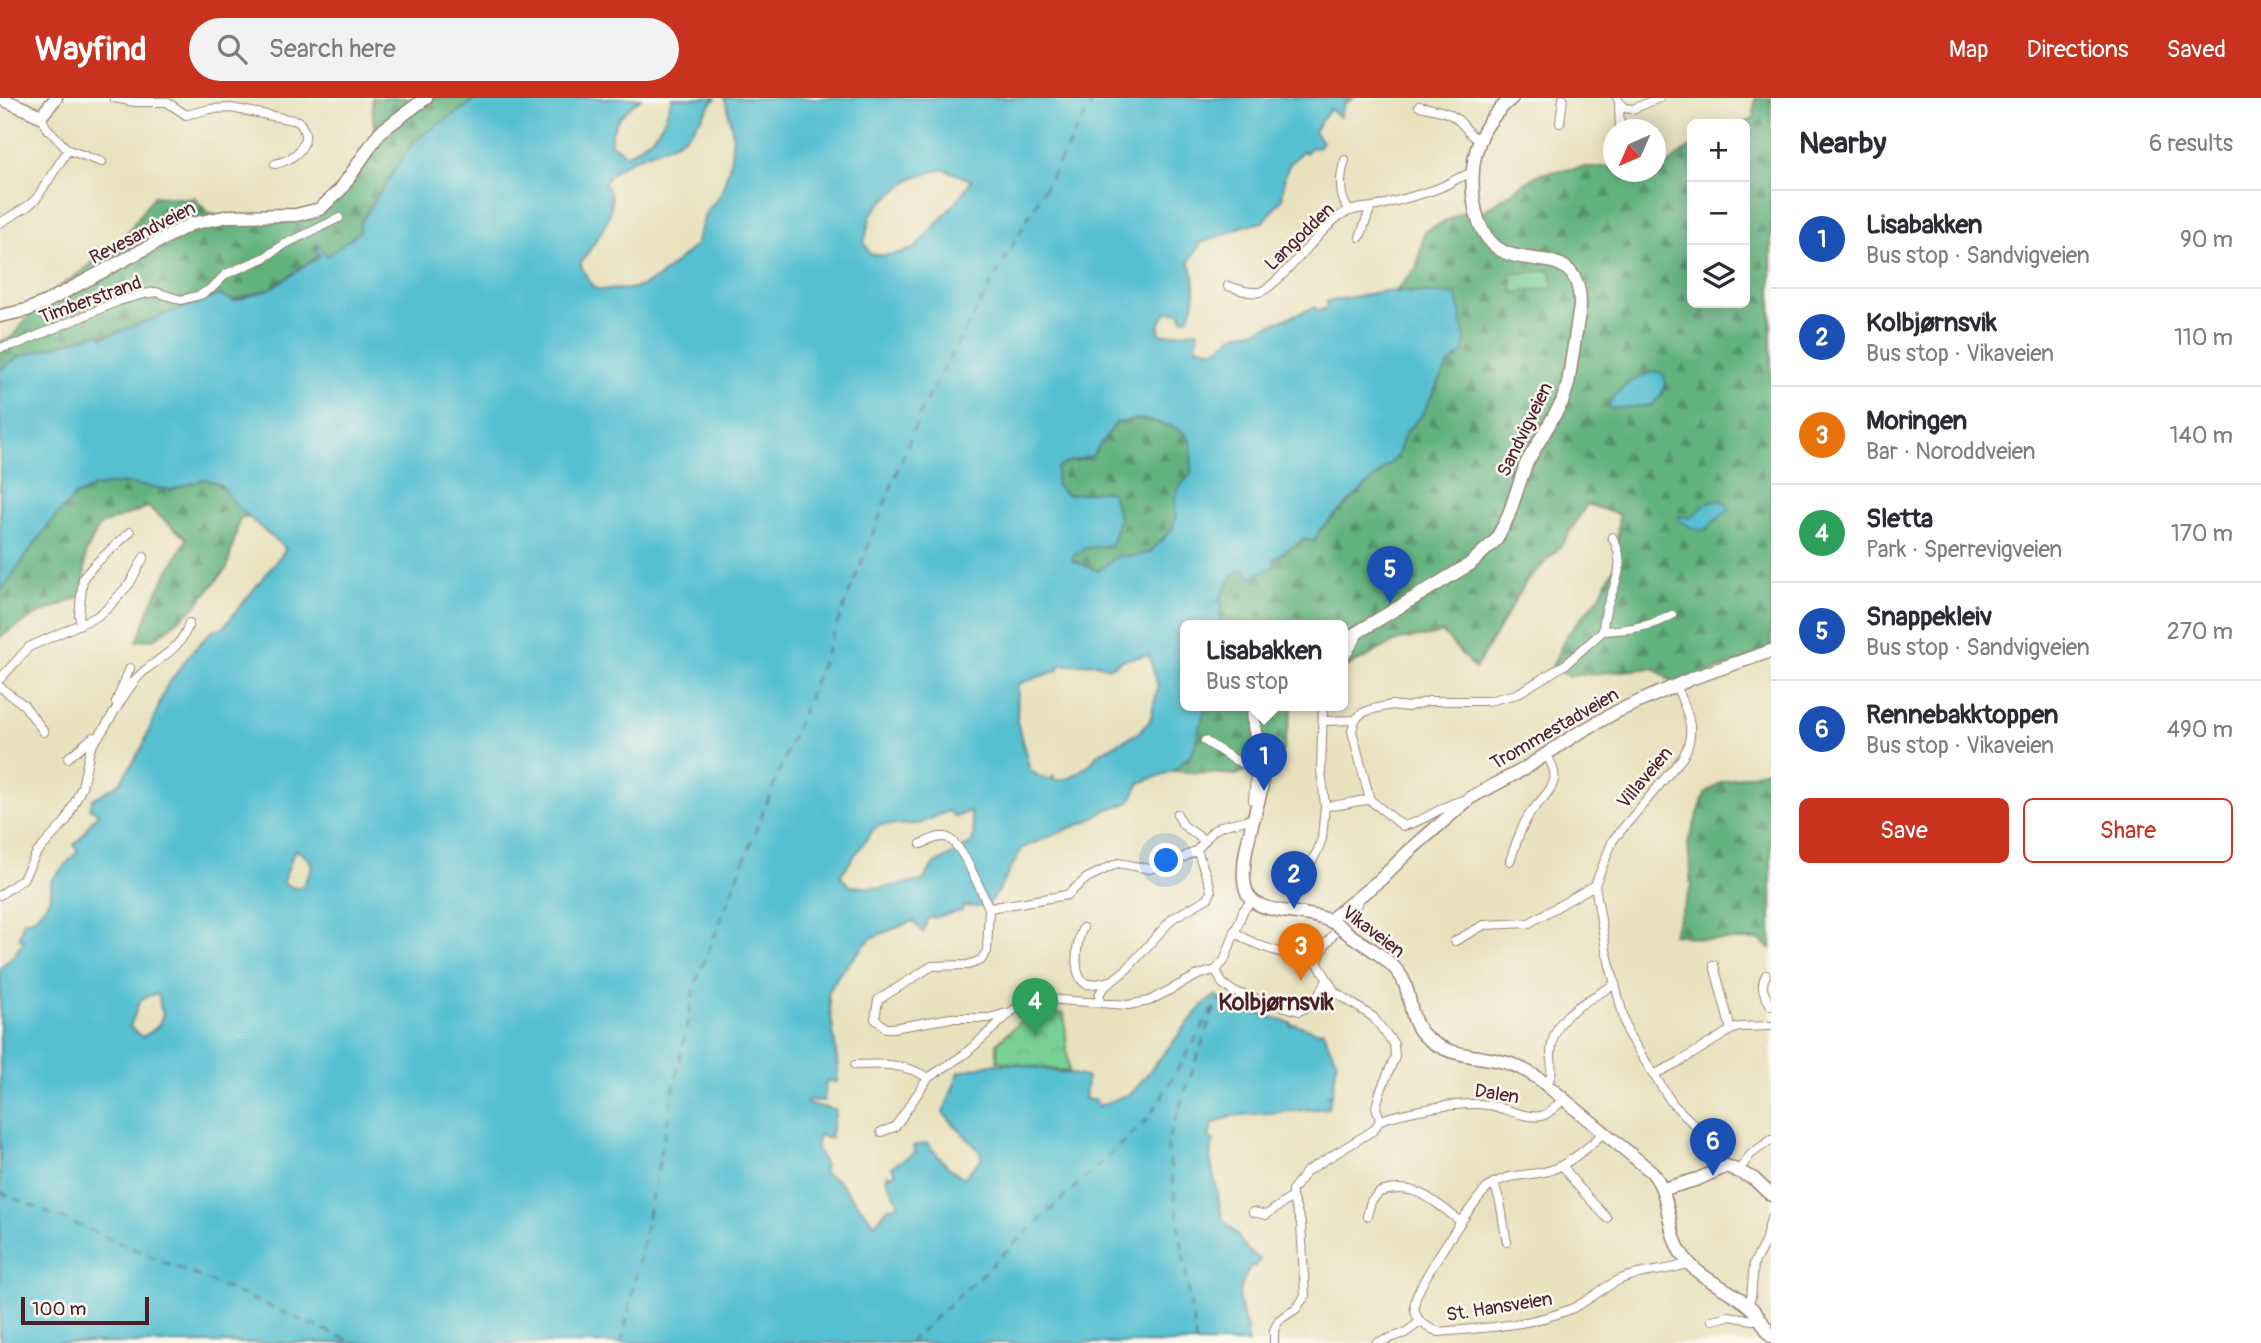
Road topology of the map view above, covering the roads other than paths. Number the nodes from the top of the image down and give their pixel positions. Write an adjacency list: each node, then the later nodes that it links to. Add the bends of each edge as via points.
1 (1, 98): 9 (main road); 10 (street)
2 (56, 98): 12 (main road)
3 (114, 98): 19 (street, via 167,102 186,115 231,108 298,121 305,130 304,144 292,158)
4 (426, 98): 27 (main road, Revesandveien, via 380,132 341,189 320,209 296,215 229,216 191,224 46,302)
5 (1512, 98): 15 (main road, Sandvigveien)
6 (1563, 98): 14 (street)
7 (1659, 98): 8 (street, via 1633,109)
8 (1618, 101): 13 (street)
9 (16, 102): 12 (main road)
10 (0, 105)
11 (1419, 106): 15 (street, via 1457,118)
12 (41, 116): 16 (street)
13 (1619, 119)
14 (1560, 122)
15 (1479, 140): 20 (main road, Sandvigveien)
16 (68, 149): 18 (street); 24 (street, via 36,199)
17 (1345, 160): 22 (street, via 1342,196)
18 (102, 162)
19 (275, 164)
20 (1473, 173): 21 (street, Langodden); 36 (main road, Sandvigveien, via 1477,214 1491,243 1510,254 1553,261 1578,284 1580,306 1568,384 1556,415 1526,464 1508,517 1491,547)
21 (1370, 209): 22 (street, Langodden); 25 (street)
22 (1349, 210): 26 (street, Langodden, via 1314,238 1264,291)
23 (338, 218): 28 (street, Timberstrand, via 226,274 200,295 181,300 156,292 144,294)
24 (0, 223)
25 (1360, 237)
26 (1228, 286)
27 (0, 316)
28 (0, 348)
29 (130, 531): 34 (street, via 83,578)
30 (1612, 537): 35 (street, via 1621,562 1603,616)
31 (144, 557): 34 (street, via 108,608)
32 (1672, 615): 35 (street, via 1651,624)
33 (189, 623): 48 (street, via 180,642 143,672)
34 (81, 624): 41 (street, via 29,647)
35 (1603, 631): 46 (street, via 1566,664 1517,694 1488,701 1392,705 1362,713)
36 (1358, 632): 37 (main road, Sandvigveien); 39 (street)
37 (1348, 637)
38 (1771, 651): 42 (main road, Trommestadveien)
39 (1348, 652)
40 (130, 668): 48 (street)
41 (0, 679)
42 (1676, 685): 51 (main road, Trommestadveien, via 1575,735); 63 (street, Villaveien, via 1688,717 1691,743 1613,840)
43 (0, 687): 49 (street, via 24,705)
44 (1254, 711): 57 (main road, via 1264,771)
45 (1324, 711): 47 (street)
46 (1355, 720): 47 (street); 54 (street, via 1353,741)
47 (1323, 721): 55 (street)
48 (102, 730): 52 (street); 65 (street, via 90,750 82,787 66,821 36,854 23,879)
49 (44, 732)
50 (1205, 741): 57 (street, via 1251,767 1255,775)
51 (1546, 755): 53 (main road, Trommestadveien); 61 (street, via 1554,784 1525,820)
52 (68, 758)
53 (1469, 798): 54 (street, via 1403,826); 62 (main road, Trommestadveien)
54 (1370, 800): 55 (street)
55 (1325, 805): 64 (street, via 1318,850)
56 (1177, 814): 58 (street)
57 (1252, 820): 58 (street, via 1221,826); 66 (main road, via 1243,878)
58 (1204, 840): 60 (street)
59 (921, 844): 67 (street, via 950,838)
60 (1197, 850): 67 (street, via 1150,869 1118,863 1087,878 1067,895); 77 (street, via 1210,886 1208,898 1173,919)
61 (1510, 861)
62 (1381, 879): 68 (main road, Trommestadveien); 72 (street, Trommestadveien, via 1343,921)
63 (1595, 885): 71 (street, via 1529,923 1483,925); 78 (street)
64 (1294, 893)
65 (0, 895)
66 (1252, 900): 68 (main road, Vikaveien); 70 (street)
67 (989, 908): 81 (street, via 987,951 981,960 924,970 885,993 878,1000 875,1019 893,1028)
68 (1332, 922): 87 (main road, Vikaveien, bridge, via 1394,968 1405,985 1416,1026 1433,1043 1460,1054 1516,1065)
69 (1083, 928): 77 (street, via 1076,948 1079,974 1089,984)
70 (1234, 931): 72 (street, via 1260,948); 74 (street)
71 (1455, 941)
72 (1317, 962): 76 (street)
73 (1714, 965): 83 (street)
74 (1216, 970): 76 (street, via 1222,983 1234,992 1299,1011 1320,995); 79 (street, via 1149,1001 1128,1005)
75 (1766, 975): 80 (street, via 1762,991)
76 (1327, 979): 89 (street, via 1335,992 1373,1017 1394,1044 1395,1056 1376,1107)
77 (1113, 981): 79 (street, via 1103,988)
78 (1615, 984): 85 (street, via 1628,1034); 87 (street, via 1555,1028 1552,1070)
79 (1100, 1002): 81 (street, via 1033,998)
80 (1771, 1006)
81 (1011, 1012): 86 (street, via 965,1054)
82 (1771, 1026): 83 (street)
83 (1731, 1030): 85 (street)
84 (855, 1065): 86 (street, via 894,1065)
85 (1653, 1075): 94 (street, via 1672,1103 1717,1147)
86 (928, 1078): 90 (street, via 895,1126)
87 (1546, 1085): 88 (main road, Vikaveien)
88 (1563, 1099): 89 (street, Dalen, via 1541,1116 1469,1103); 91 (main road, Vikaveien)
89 (1380, 1120): 99 (street, via 1364,1138 1307,1171 1296,1183)
90 (881, 1132)
91 (1603, 1133): 93 (street); 97 (main road, Vikaveien, via 1652,1172)
92 (1771, 1140): 95 (street)
93 (1562, 1165): 96 (street); 102 (street)
94 (1724, 1167): 95 (main road); 97 (main road)
95 (1739, 1170): 98 (main road)
96 (1493, 1183): 104 (street, St. Hansveien); 105 (street, via 1503,1209)
97 (1664, 1189): 106 (main road, Vikaveien, via 1676,1243)
98 (1771, 1195)
99 (1292, 1197): 100 (street, via 1265,1215); 112 (street, via 1301,1223 1305,1296 1279,1320)
100 (1253, 1212)
101 (1367, 1216): 104 (street, via 1371,1201 1380,1192 1397,1189 1429,1197)
102 (1607, 1218)
103 (1771, 1218): 107 (street, via 1754,1263)
104 (1461, 1222): 110 (street, St. Hansveien, via 1415,1302)
105 (1507, 1242)
106 (1689, 1263): 107 (main road, Vikaveien); 110 (street, St. Hansveien, via 1623,1279 1572,1308 1524,1322 1439,1332)
107 (1748, 1304): 108 (main road, Vikaveien)
108 (1760, 1319): 109 (street); 111 (main road, Vikaveien)
109 (1712, 1320)
110 (1420, 1322): 113 (street)
111 (1771, 1336)
112 (1274, 1343)
113 (1376, 1343)

